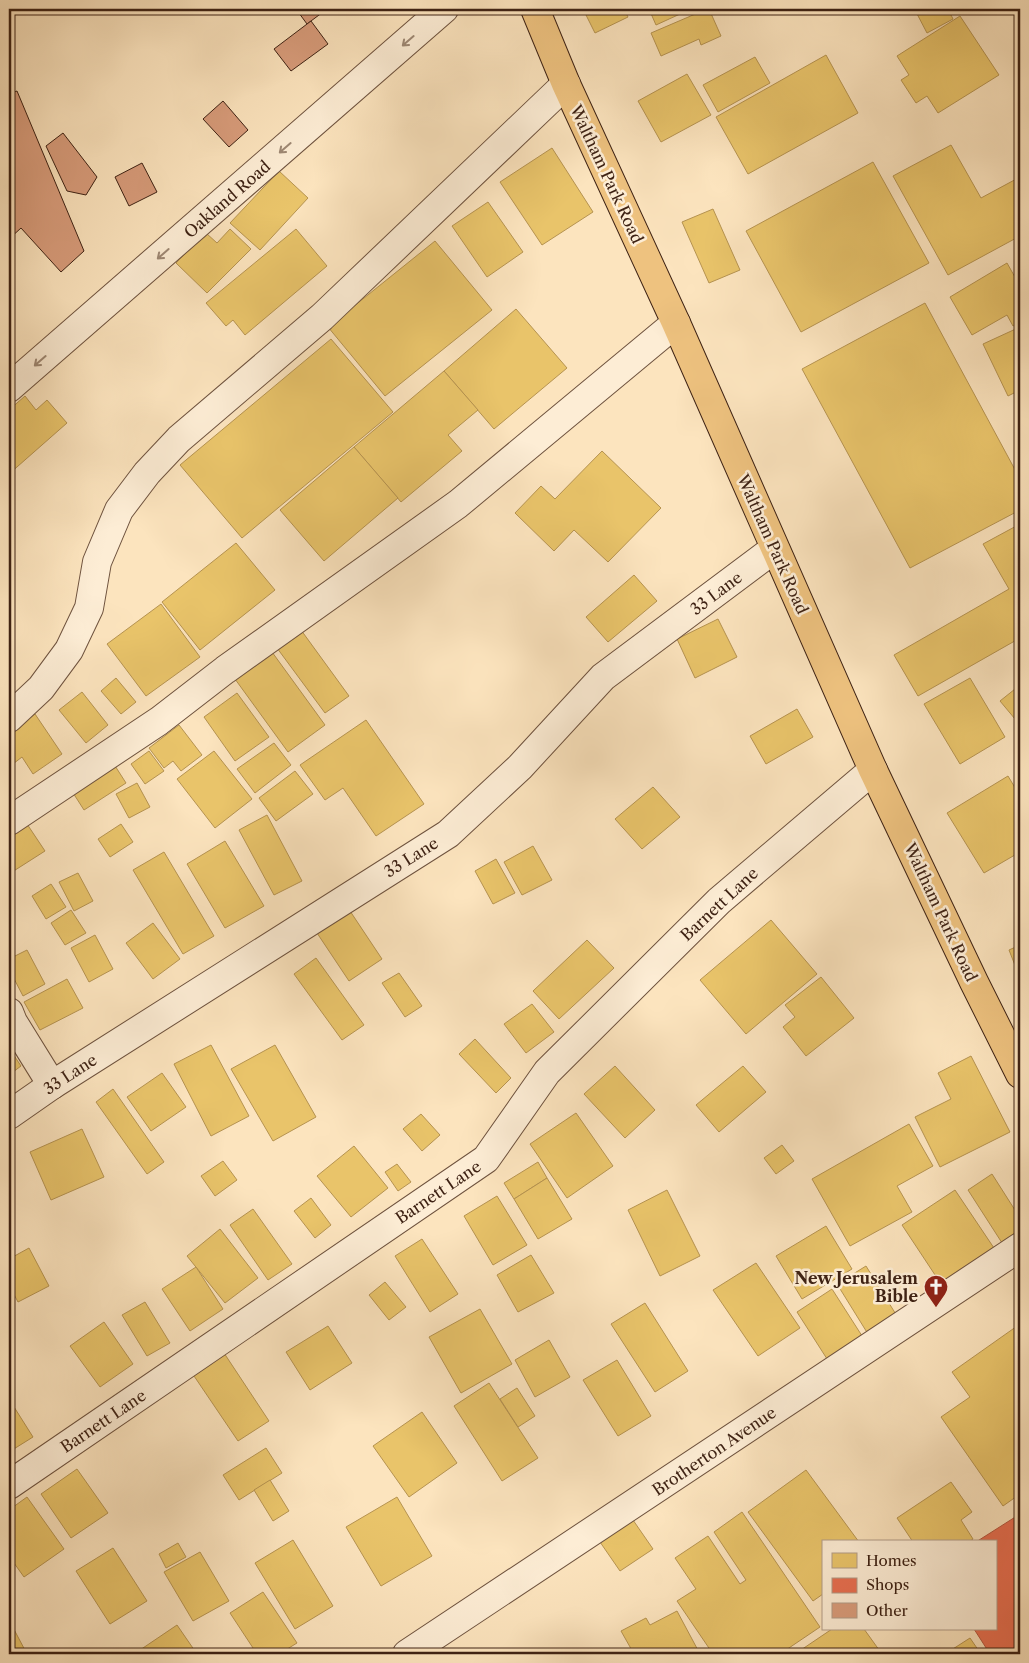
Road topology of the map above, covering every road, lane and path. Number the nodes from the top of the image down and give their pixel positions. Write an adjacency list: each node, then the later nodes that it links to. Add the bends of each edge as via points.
1 (444, 9): 5 (street, Oakland Road, one-way to 5)
2 (535, 9): 3 (main road, Waltham Park Road)
3 (566, 84): 4 (main road, Waltham Park Road); 7 (street, via 322,317 179,439 147,473 119,510 97,562 89,608 70,650 41,688)
4 (676, 323): 6 (main road, Waltham Park Road); 9 (street, via 458,504 225,670 160,721)
5 (9, 388)
6 (774, 549): 8 (main road, Waltham Park Road); 12 (street, 33 Lane, via 603,678 520,767 448,834)
7 (9, 718)
8 (873, 770): 11 (main road, Waltham Park Road); 15 (street, Barnett Lane, via 719,901 547,1072 486,1159)
9 (9, 821)
10 (9, 1012): 12 (street)
11 (1020, 1074)
12 (52, 1085): 13 (street, 33 Lane)
13 (9, 1115)
14 (1020, 1247): 16 (street, Brotherton Avenue)
15 (9, 1485)
16 (407, 1654)

